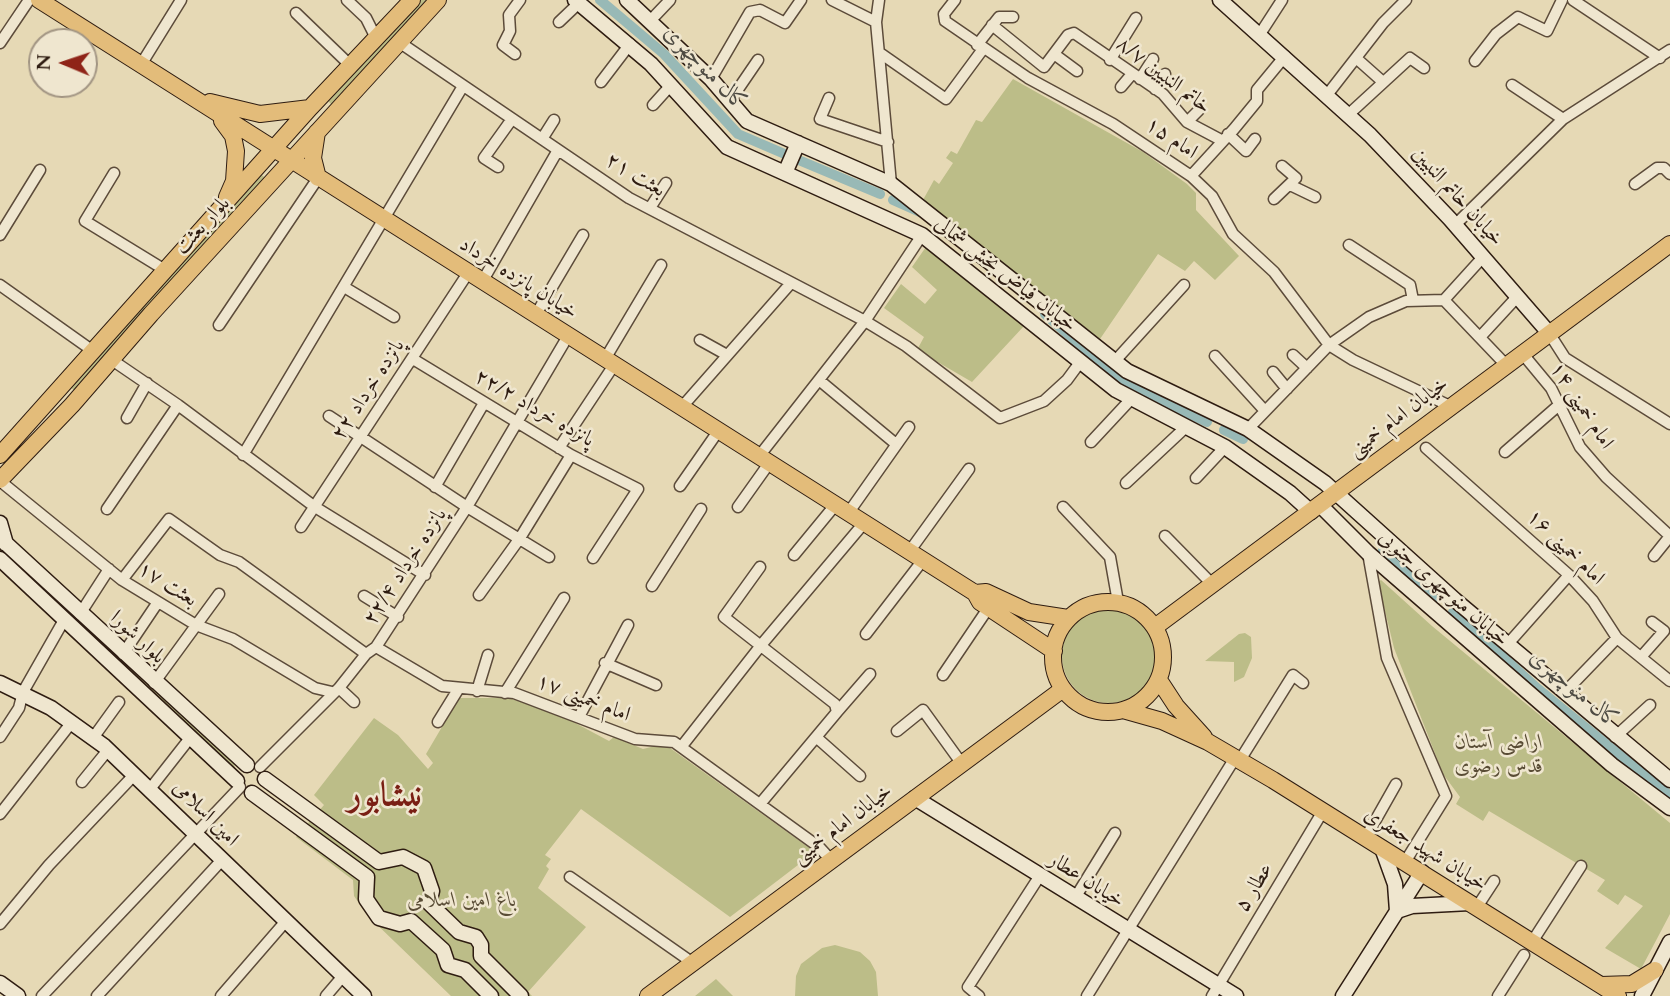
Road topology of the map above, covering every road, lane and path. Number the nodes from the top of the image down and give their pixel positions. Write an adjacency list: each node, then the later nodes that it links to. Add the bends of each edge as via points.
1 (29, 0): 32 (street)
2 (39, 0): 46 (main road, خیابان پانزده خرداد)
3 (181, 0): 46 (street)
4 (347, 0): 22 (street)
5 (412, 0): 27 (main road, بلوار بعثت)
6 (438, 0): 31 (main road, بلوار بعثت)
7 (520, 0): 37 (street, via 509,15 510,31 503,45)
8 (628, 0): 24 (street, خیابان فیاض بخش شمالی)
9 (670, 0): 24 (street)
10 (800, 0): 52 (street, via 786,23 760,10 750,12)
11 (832, 0): 26 (street)
12 (879, 0): 26 (street)
13 (955, 0): 34 (street, امام ۱۵, via 943,18)
14 (1220, 0): 29 (street, خیابان خاتم النبیین)
15 (1282, 0): 29 (street)
16 (1406, 0): 40 (street)
17 (1562, 0): 45 (street, via 1547,31 1518,17 1496,34)
18 (1573, 0): 41 (street)
19 (577, 1): 25 (street); 33 (street, خیابان فیاض بخش شمالی)
20 (296, 13): 47 (street)
21 (1013, 17): 28 (street, via 999,17)
22 (366, 18): 27 (street); 30 (street)
23 (1136, 18): 44 (street)
24 (650, 21): 52 (street, خیابان فیاض بخش شمالی)
25 (559, 22)
26 (876, 22): 36 (street)
27 (388, 25): 30 (main road, بلوار بعثت)
28 (992, 25): 34 (street); 38 (street, via 1041,66 1047,66)
29 (1260, 34): 39 (street, خیابان خاتم النبیین)
30 (376, 38): 47 (main road, بلوار بعثت)
31 (399, 42): 57 (street, بعثت ۲۱); 66 (main road, بلوار بعثت)
32 (0, 43)
33 (629, 44): 53 (street); 55 (street, خیابان فیاض بخش شمالی)
34 (980, 47): 36 (street, via 946,99); 90 (street, امام ۱۵, via 1113,124)
35 (1670, 50): 41 (street)
36 (880, 53): 77 (street)
37 (515, 54)
38 (1054, 54): 44 (street, خاتم النبیین ۸/۷, via 1074,33); 49 (street)
39 (1285, 56): 60 (street, خیابان خاتم النبیین); 73 (street, via 1260,80 1256,101)
40 (1356, 58): 54 (street); 60 (street)
41 (1660, 58): 70 (street)
42 (1153, 59): 51 (street)
43 (758, 60): 63 (street)
44 (1110, 60): 51 (street, خاتم النبیین ۸/۷)
45 (1475, 61)
46 (142, 64): 62 (main road, خیابان پانزده خرداد)
47 (351, 66): 64 (main road, بلوار بعثت)
48 (1423, 68): 54 (street, via 1410,58)
49 (1077, 71)
50 (1165, 74): 59 (street)
51 (1136, 77): 58 (street); 59 (street, خاتم النبیین ۸/۷)
52 (711, 79): 63 (street, خیابان فیاض بخش شمالی)
53 (601, 82)
54 (1383, 82): 68 (street)
55 (671, 85): 65 (street); 88 (street, خیابان فیاض بخش شمالی, via 727,148)
56 (1512, 85): 70 (street)
57 (463, 86): 69 (street, بعثت ۲۱); 100 (street)
58 (1121, 87)
59 (1155, 89): 72 (street, خاتم النبیین ۸/۷)
60 (1327, 96): 68 (street, خیابان خاتم النبیین)
61 (829, 98): 77 (street, via 820,119)
62 (198, 100): 64 (main road, via 260,114); 79 (main road, خیابان پانزده خرداد); 98 (main road, via 233,136 237,164)
63 (730, 101): 78 (street, خیابان فیاض بخش شمالی, via 747,121)
64 (315, 102): 66 (main road); 79 (main road, بلوار بعثت)
65 (653, 105)
66 (335, 110): 74 (main road, بلوار بعثت)
67 (1199, 110): 72 (street)
68 (1349, 114): 101 (street, خیابان خاتم النبیین)
69 (512, 118): 75 (street, بعثت ۲۱); 85 (street, via 484,158)
70 (1563, 119): 101 (street)
71 (554, 120): 75 (street)
72 (1180, 121): 73 (street, خاتم النبیین ۸/۷)
73 (1228, 131): 76 (street, خاتم النبیین ۸/۷, via 1246,151); 81 (street)
74 (317, 132): 82 (main road, بلوار بعثت); 91 (main road, via 313,158)
75 (542, 139): 80 (street, بعثت ۲۱)
76 (1255, 139)
77 (888, 142): 93 (street)
78 (797, 143): 88 (street); 93 (street, خیابان فیاض بخش شمالی)
79 (274, 150): 82 (main road, خیابان پانزده خرداد); 98 (main road, بلوار بعثت)
80 (558, 150): 99 (street, بعثت ۲۱); 112 (street)
81 (1208, 156): 83 (street); 90 (street)
82 (292, 161): 91 (main road, خیابان پانزده خرداد); 136 (main road, بلوار بعثت)
83 (1217, 164)
84 (1282, 166): 95 (street, via 1296,178)
85 (498, 167)
86 (40, 170): 102 (street)
87 (114, 173): 109 (street, via 85,221)
88 (785, 173): 104 (street, خیابان فیاض بخش شمالی)
89 (1670, 174): 94 (street, via 1657,168)
90 (1191, 176): 129 (street, امام ۱۵, via 1212,195 1233,234 1274,272)
91 (318, 178): 100 (main road, خیابان پانزده خرداد); 124 (street)
92 (666, 183): 99 (street)
93 (891, 184): 111 (street, خیابان فیاض بخش شمالی)
94 (1635, 184)
95 (1290, 185): 96 (street); 97 (street)
96 (1315, 197)
97 (1275, 199)
98 (223, 207): 109 (main road, بلوار بعثت)
99 (650, 208): 113 (street, بعثت ۲۱)
100 (384, 219): 110 (main road, خیابان پانزده خرداد); 116 (street)
101 (1455, 225): 107 (street, خیابان خاتم النبیین)
102 (0, 235)
103 (583, 235): 121 (street)
104 (922, 235): 117 (street, خیابان فیاض بخش شمالی); 123 (street)
105 (1670, 244): 125 (main road, خیابان امام خمینی)
106 (1349, 245): 120 (street, via 1410,285)
107 (1483, 257): 118 (street, خیابان خاتم النبیین); 119 (street)
108 (661, 265): 139 (street)
109 (165, 270): 130 (main road, بلوار بعثت)
110 (468, 273): 112 (main road, خیابان پانزده خرداد); 135 (street, پانزده خرداد ۲۲)
111 (1011, 278): 117 (street); 138 (street, خیابان فیاض بخش شمالی)
112 (482, 282): 121 (main road, خیابان پانزده خرداد)
113 (791, 283): 123 (street, بعثت ۲۱); 132 (street)
114 (0, 285): 130 (street)
115 (1184, 285): 138 (street)
116 (344, 287): 122 (street); 173 (street)
117 (998, 293): 137 (street, خیابان فیاض بخش شمالی)
118 (1517, 297): 125 (street, خیابان خاتم النبیین); 127 (street)
119 (1442, 299): 120 (street); 127 (street)
120 (1413, 300): 129 (street, via 1370,317)
121 (535, 316): 126 (main road, خیابان پانزده خرداد)
122 (394, 317)
123 (865, 321): 137 (street, بعثت ۲۱, via 906,346 1000,418 1044,401); 143 (street)
124 (219, 325)
125 (1549, 333): 131 (main road, خیابان امام خمینی); 159 (street, via 1566,358)
126 (568, 336): 139 (main road, خیابان پانزده خرداد); 158 (street)
127 (1480, 336): 140 (street)
128 (700, 340): 132 (street)
129 (1329, 345): 141 (street); 152 (street)
130 (93, 351): 146 (main road, بلوار بعثت)
131 (1522, 353): 140 (main road, خیابان امام خمینی); 151 (street, امام خمینی ۱۴)
132 (727, 355): 153 (street)
133 (1293, 355): 141 (street)
134 (1214, 356): 154 (street)
135 (413, 359): 148 (street, پانزده خرداد ۲۲/۲); 164 (street, پانزده خرداد ۲۲)
136 (112, 360): 144 (street); 149 (main road, بلوار بعثت)
137 (1081, 361): 147 (street, خیابان فیاض بخش شمالی)
138 (1115, 361): 156 (street, خیابان فیاض بخش شمالی)
139 (609, 362): 153 (main road, خیابان پانزده خرداد); 169 (street)
140 (1506, 365): 152 (main road, خیابان امام خمینی)
141 (1307, 369): 145 (street)
142 (1273, 372): 145 (street)
143 (819, 380): 167 (street); 175 (street)
144 (147, 383): 150 (street); 157 (street)
145 (1287, 389): 154 (street)
146 (57, 392): 149 (main road); 172 (main road, بلوار بعثت)
147 (1132, 398): 160 (street, خیابان فیاض بخش شمالی); 166 (street)
148 (484, 402): 158 (street, پانزده خرداد ۲۲/۲); 181 (street)
149 (72, 405): 178 (main road, بلوار بعثت)
150 (178, 405): 173 (street); 188 (street)
151 (1559, 405): 171 (street); 195 (street, امام خمینی ۱۴, via 1580,447)
152 (1450, 406): 182 (main road, خیابان امام خمینی)
153 (681, 408): 163 (main road, خیابان پانزده خرداد)
154 (1265, 411): 162 (street)
155 (329, 416): 164 (street, پانزده خرداد ۲۲/۴)
156 (1221, 416): 162 (street, خیابان فیاض بخش شمالی); 165 (street)
157 (127, 418)
158 (517, 423): 169 (street, پانزده خرداد ۲۲/۲); 184 (street)
159 (1670, 424)
160 (1187, 426): 165 (street, خیابان فیاض بخش شمالی); 179 (street)
161 (909, 427): 167 (street)
162 (1248, 429): 182 (street, خیابان فیاض بخش شمالی)
163 (719, 430): 175 (main road, خیابان پانزده خرداد); 180 (street)
164 (362, 438): 181 (street, پانزده خرداد ۲۲/۴); 183 (street, پانزده خرداد ۲۲)
165 (1210, 438): 168 (street, خیابان فیاض بخش شمالی)
166 (1091, 442)
167 (896, 444): 187 (street)
168 (1226, 447): 177 (street); 190 (street, خیابان فیاض بخش شمالی)
169 (559, 448): 174 (street, پانزده خرداد ۲۲/۲)
170 (1426, 448): 208 (street, امام خمینی ۱۶)
171 (1505, 452)
172 (0, 455)
173 (243, 455): 183 (street)
174 (571, 456): 196 (street); 203 (street, پانزده خرداد ۲۲/۲, via 638,489)
175 (765, 459): 185 (street); 187 (main road, خیابان پانزده خرداد)
176 (969, 470): 200 (street)
177 (1196, 478)
178 (0, 480): 206 (street, بعثت ۱۷)
179 (1126, 483)
180 (680, 486)
181 (435, 487): 184 (street, پانزده خرداد ۲۲/۴)
182 (1336, 493): 190 (main road, خیابان امام خمینی); 217 (street, خیابان منوچهری جنوبی)
183 (315, 507): 193 (street, پانزده خرداد ۲۲); 207 (street)
184 (467, 507): 196 (street); 207 (street, پانزده خرداد ۲۲/۴)
185 (738, 507)
186 (1063, 507): 219 (street, via 1110,557)
187 (842, 508): 192 (main road, خیابان پانزده خرداد); 199 (street)
188 (107, 509)
189 (701, 509): 211 (street)
190 (1315, 509): 198 (street, خیابان منوچهری جنوبی); 210 (main road, خیابان امام خمینی)
191 (0, 523): 197 (street)
192 (864, 523): 200 (main road, خیابان پانزده خرداد); 232 (street)
193 (301, 527)
194 (1165, 536): 210 (street)
195 (1670, 536): 201 (street)
196 (520, 538): 202 (street); 214 (street)
197 (3, 541): 221 (street, بلوار شورا)
198 (1368, 553): 222 (street, خیابان منوچهری جنوبی); 294 (street, via 1387,658 1446,796)
199 (794, 555)
200 (916, 556): 212 (main road, خیابان پانزده خرداد); 230 (street)
201 (1654, 556)
202 (549, 557)
203 (593, 558)
204 (0, 559): 225 (street, بلوار شورا)
205 (760, 567): 232 (street, via 724,617)
206 (110, 569): 209 (street, بعثت ۱۷); 221 (street)
207 (425, 575): 223 (street, پانزده خرداد ۲۲/۴)
208 (1569, 575): 231 (street, امام خمینی ۱۶); 233 (street)
209 (122, 580): 218 (street, بعثت ۱۷); 237 (street, via 169,519 220,555 239,562)
210 (1213, 585): 229 (main road, خیابان امام خمینی)
211 (652, 586)
212 (975, 593): 220 (main road, خیابان پانزده خرداد); 224 (main road, خیابان پانزده خرداد, via 986,592 1029,612)
213 (219, 594): 227 (street)
214 (479, 595)
215 (364, 596): 223 (street)
216 (564, 598): 254 (street)
217 (1455, 600): 222 (street); 233 (street, خیابان منوچهری جنوبی)
218 (158, 602): 227 (street, بعثت ۱۷); 236 (street)
219 (1118, 602): 224 (main road, via 1087,606); 229 (main road, via 1133,607)
220 (989, 607): 235 (main road, خیابان پانزده خرداد); 242 (street)
221 (80, 614): 236 (street, بلوار شورا)
222 (1440, 615): 285 (street, خیابان منوچهری جنوبی, via 1612,765)
223 (398, 617): 234 (street, پانزده خرداد ۲۲/۴)
224 (1068, 618): 235 (main road)
225 (64, 620): 253 (street); 269 (street, بلوار شورا)
226 (1652, 622): 239 (street, via 1664,631)
227 (196, 625): 246 (street); 251 (street, بعثت ۱۷, via 233,639 315,688)
228 (628, 625): 240 (street)
229 (1155, 627): 243 (main road, via 1163,649)
230 (866, 634)
231 (1617, 638): 239 (street, امام خمینی ۱۶); 255 (street)
232 (762, 643): 260 (street, via 835,704); 271 (street)
233 (1507, 645): 255 (street, خیابان منوچهری جنوبی)
234 (376, 647): 237 (street, پانزده خرداد ۲۲/۴); 248 (street, امام خمینی ۱۷, via 442,686)
235 (1054, 651): 250 (main road)
236 (123, 654): 246 (street, بلوار شورا)
237 (366, 654): 251 (street, پانزده خرداد ۲۲/۴)
238 (488, 655): 252 (street)
239 (1641, 657): 244 (street, امام خمینی ۱۶)
240 (605, 663): 247 (street); 261 (street)
241 (870, 674): 260 (street)
242 (943, 676)
243 (1158, 680): 259 (main road, via 1149,695); 270 (main road, خیابان شهید جعفری)
244 (1670, 681)
245 (1303, 682): 273 (street, via 1293,675)
246 (154, 683): 275 (street, بلوار شورا)
247 (656, 685)
248 (459, 688): 252 (street, امام خمینی ۱۷); 263 (street)
249 (2, 689): 253 (street, امین اسلامی)
250 (1063, 689): 259 (main road, via 1096,711); 274 (main road, خیابان امام خمینی)
251 (335, 690): 257 (street); 275 (street, پانزده خرداد ۲۲/۴)
252 (477, 691): 254 (street, امام خمینی ۱۷)
253 (23, 692): 262 (street, امین اسلامی); 265 (street, via 19,708)
254 (505, 693): 261 (street, امام خمینی ۱۷)
255 (1564, 693): 268 (street, خیابان منوچهری جنوبی)
256 (119, 702): 266 (street)
257 (354, 702)
258 (1650, 705): 268 (street)
259 (1124, 710): 270 (main road, خیابان شهید جعفری, via 1162,720)
260 (837, 712): 267 (street)
261 (579, 717): 271 (street, امام خمینی ۱۷, via 635,739)
262 (72, 722): 266 (street, امین اسلامی); 287 (street)
263 (438, 722)
264 (897, 731): 274 (street, via 923,710)
265 (0, 737)
266 (93, 737): 272 (street, امین اسلامی)
267 (816, 737): 277 (street); 284 (street)
268 (1615, 737): 278 (street, خیابان منوچهری جنوبی)
269 (190, 738): 281 (street, بلوار شورا); 282 (street)
270 (1208, 742): 273 (main road, خیابان شهید جعفری)
271 (682, 746): 284 (street, امام خمینی ۱۷)
272 (108, 750): 276 (street, امین اسلامی); 279 (street)
273 (1238, 759): 286 (main road, خیابان شهید جعفری); 305 (street)
274 (961, 764): 283 (main road, خیابان امام خمینی)
275 (257, 770): 281 (street, via 241,769); 281 (street, via 259,790); 321 (street, بلوار شورا, via 379,862 403,857 414,861 430,879 429,903 458,932 476,937 481,956)
276 (135, 774): 282 (street, امین اسلامی); 304 (street)
277 (860, 776)
278 (1670, 780)
279 (82, 782)
280 (1396, 784): 290 (street)
281 (243, 787): 289 (street); 320 (street, بلوار شورا, via 367,877 371,910 389,922 411,921 443,950 448,964 465,970)
282 (150, 789): 289 (street, امین اسلامی)
283 (915, 798): 292 (main road, خیابان امام خمینی); 298 (street, خیابان عطار)
284 (760, 804): 292 (street, امام خمینی ۱۷)
285 (1670, 808)
286 (1323, 811): 290 (main road, خیابان شهید جعفری); 313 (street, عطار ۵)
287 (0, 814)
288 (1115, 833): 300 (street)
289 (195, 835): 293 (street, امین اسلامی); 315 (street)
290 (1366, 837): 291 (main road, خیابان شهید جعفری)
291 (1382, 848): 294 (main road, خیابان شهید جعفری); 302 (street, via 1395,884)
292 (831, 860): 308 (main road, خیابان امام خمینی)
293 (221, 861): 303 (street, امین اسلامی); 316 (street)
294 (1405, 862): 296 (main road, خیابان شهید جعفری)
295 (1581, 866): 307 (street)
296 (1422, 872): 301 (main road, خیابان شهید جعفری); 302 (street)
297 (570, 877): 308 (street)
298 (1039, 877): 300 (street, خیابان عطار); 323 (street, via 968,987)
299 (1494, 881): 301 (street)
300 (1075, 898): 305 (street, خیابان عطار)
301 (1474, 905): 302 (street, via 1412,906); 307 (main road, خیابان شهید جعفری)
302 (1397, 911): 326 (street)
303 (286, 921): 310 (street, امین اسلامی); 317 (street)
304 (0, 924)
305 (1128, 932): 313 (street, خیابان عطار); 324 (street)
306 (1670, 942): 309 (street)
307 (1528, 949): 312 (main road, خیابان شهید جعفری); 327 (street)
308 (693, 963): 322 (main road, خیابان امام خمینی)
309 (1656, 970): 312 (main road, via 1632,984); 329 (street)
310 (343, 976): 318 (street); 319 (street, امین اسلامی)
311 (0, 984): 314 (street)
312 (1601, 985): 328 (main road, خیابان شهید جعفری)
313 (1215, 991): 325 (street, خیابان عطار)
314 (18, 996)
315 (42, 996)
316 (97, 996)
317 (220, 996)
318 (326, 996)
319 (365, 996)
320 (491, 996)
321 (521, 996)
322 (648, 996)
323 (979, 996)
324 (1087, 996)
325 (1236, 996)
326 (1343, 996)
327 (1498, 996)
328 (1618, 996)
329 (1642, 996)

